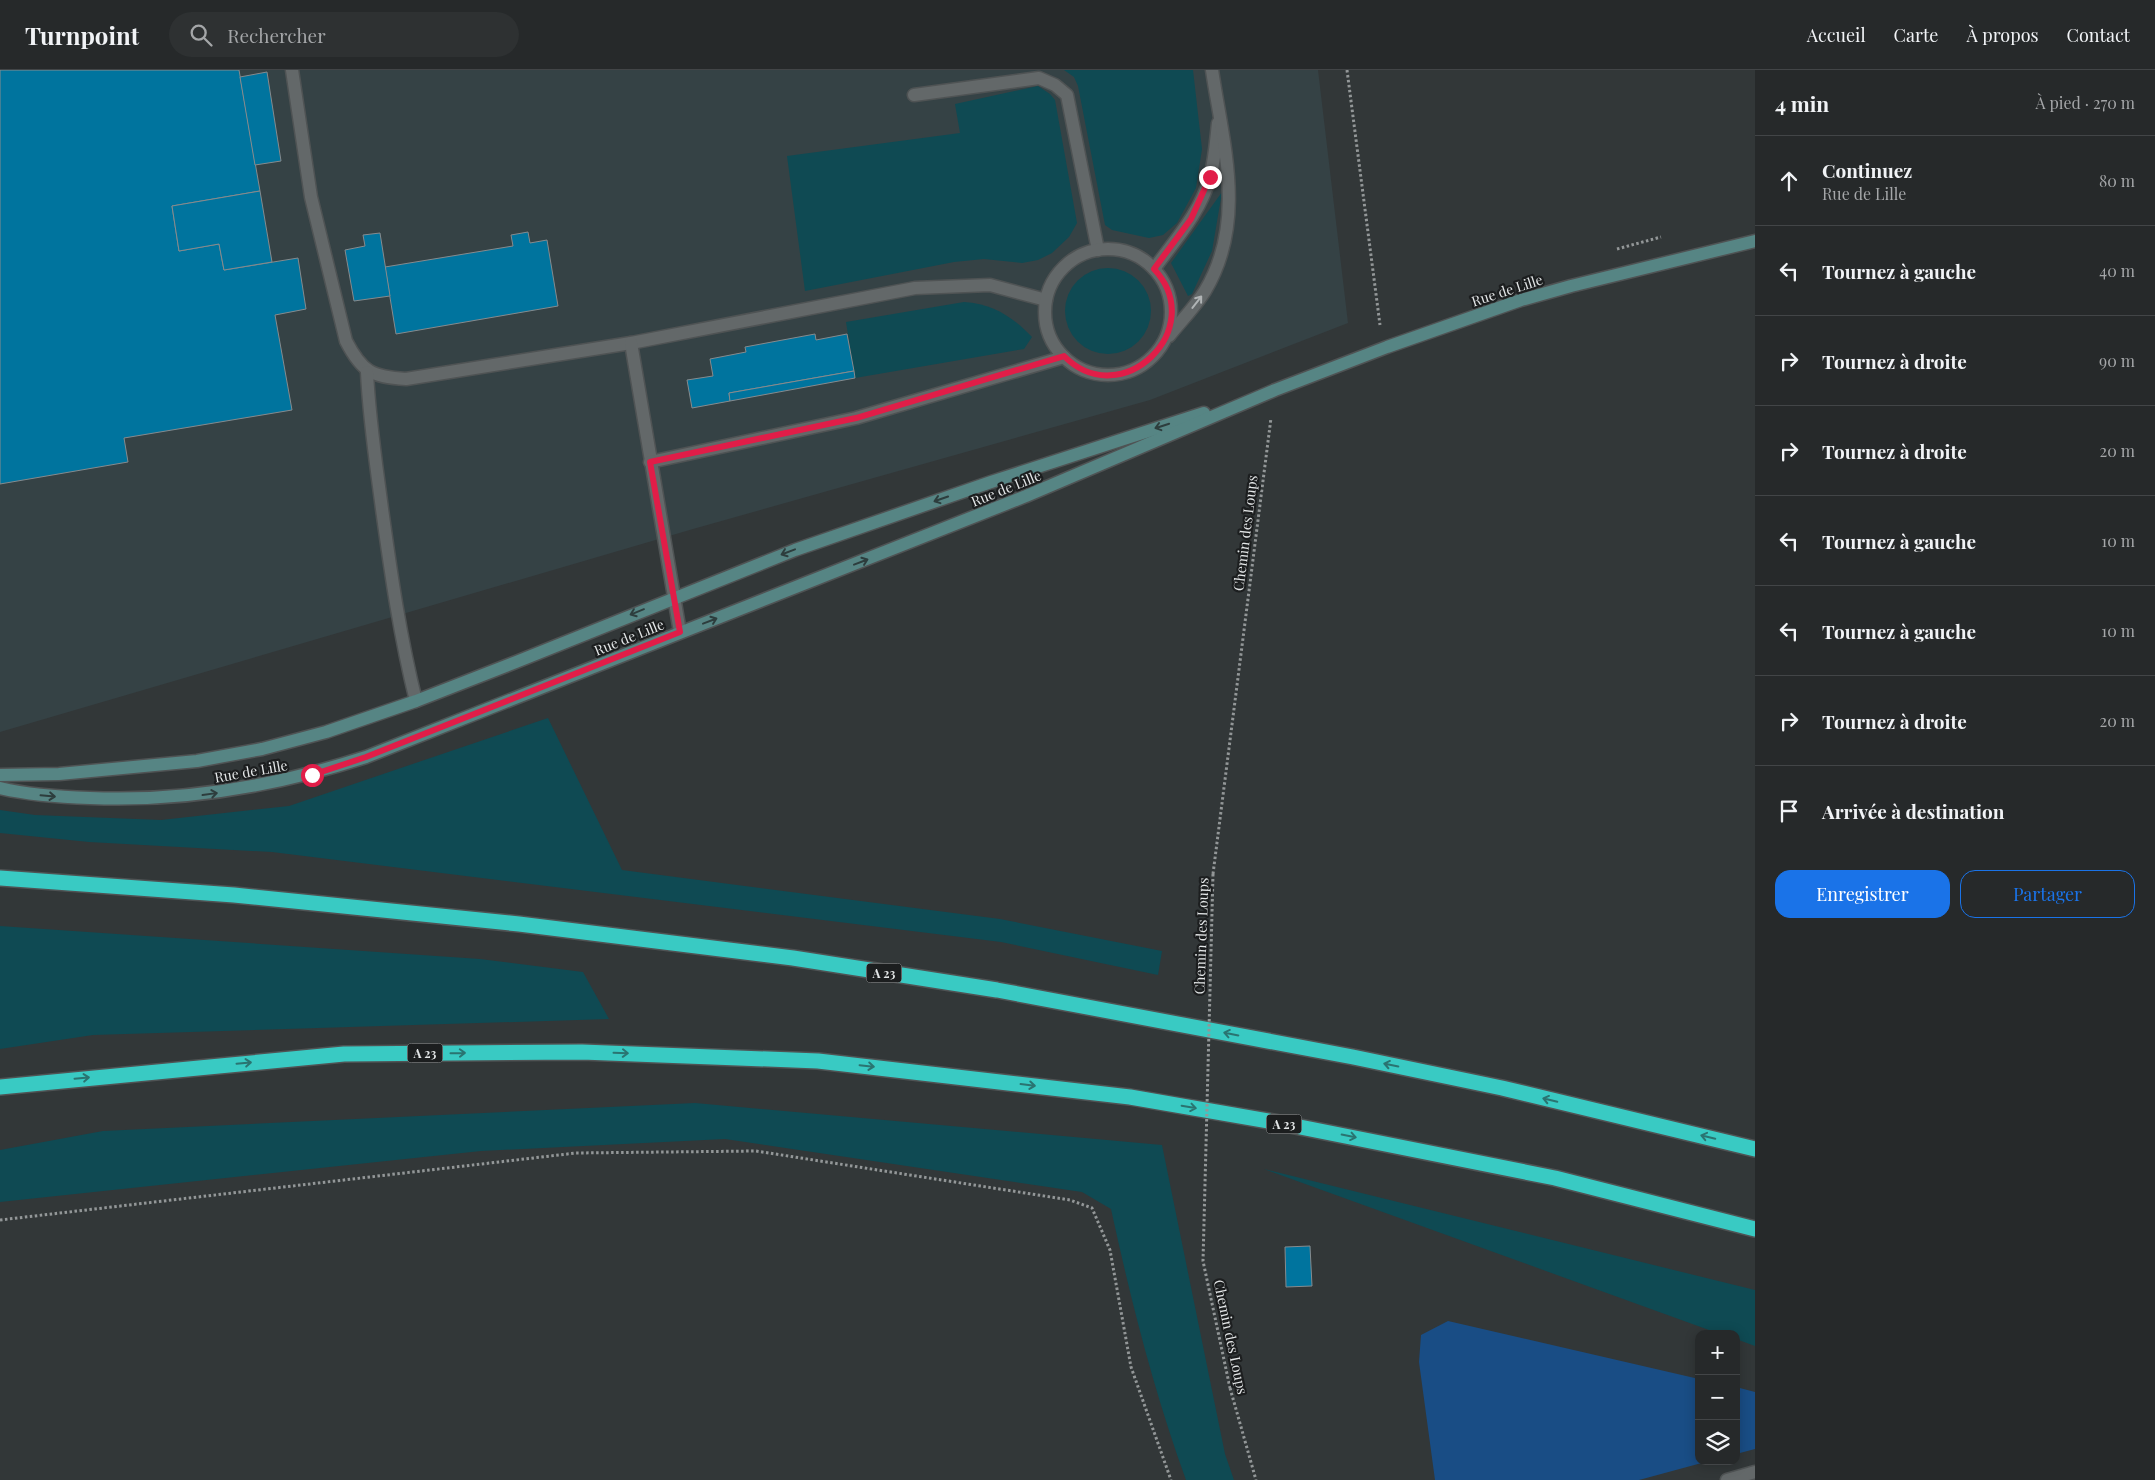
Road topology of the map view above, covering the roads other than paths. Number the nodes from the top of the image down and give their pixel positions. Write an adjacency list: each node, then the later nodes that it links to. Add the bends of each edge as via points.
1 (292, 70): 12 (lane, via 311,196 346,342 354,358)
2 (1212, 70): 4 (lane)
3 (914, 95): 6 (lane, via 1039,78 1067,95)
4 (1219, 118): 7 (lane, via 1204,195 1191,219); 9 (lane, one-way to 4, via 1205,291 1224,242 1229,170)
5 (1755, 242): 13 (main road, Rue de Lille, via 1563,288 1478,315)
6 (1098, 250): 7 (lane, via 1125,250 1146,260); 8 (lane, via 1082,254 1064,266 1051,284)
7 (1154, 269): 9 (lane, via 1170,296 1172,318)
8 (1046, 300): 10 (lane, via 990,285 915,288); 11 (lane, via 1046,328)
9 (1166, 340): 11 (lane, via 1153,358 1134,370 1113,376 1091,374 1071,364)
10 (631, 343): 12 (lane, via 406,379 385,378); 14 (lane)
11 (1064, 356): 14 (lane, via 856,418)
12 (367, 372): 17 (lane, via 368,408 391,576 401,639)
13 (1275, 390): 15 (main road, Rue de Lille, one-way to 15, via 902,512); 16 (main road, Rue de Lille, one-way to 13, via 1026,496)
14 (650, 462): 15 (lane)
15 (674, 597): 16 (lane); 17 (main road, Rue de Lille, one-way to 17)
16 (680, 632): 19 (main road, Rue de Lille, one-way to 16, via 61,797 141,799 204,795 302,777 366,757)
17 (416, 700): 18 (main road, Rue de Lille, via 326,732 227,757 132,769)
18 (0, 775)
19 (0, 788)
20 (0, 878): 22 (highway, A 23, one-way to 20, via 1502,1088 1353,1057 997,990 812,961 519,924 234,895)
21 (0, 1087): 23 (highway, A 23, one-way to 23, via 344,1054 582,1052 818,1060 1130,1097 1280,1123 1555,1178)
22 (1755, 1149)
23 (1755, 1229)
24 (1755, 1472): 25 (lane)
25 (1727, 1480)

